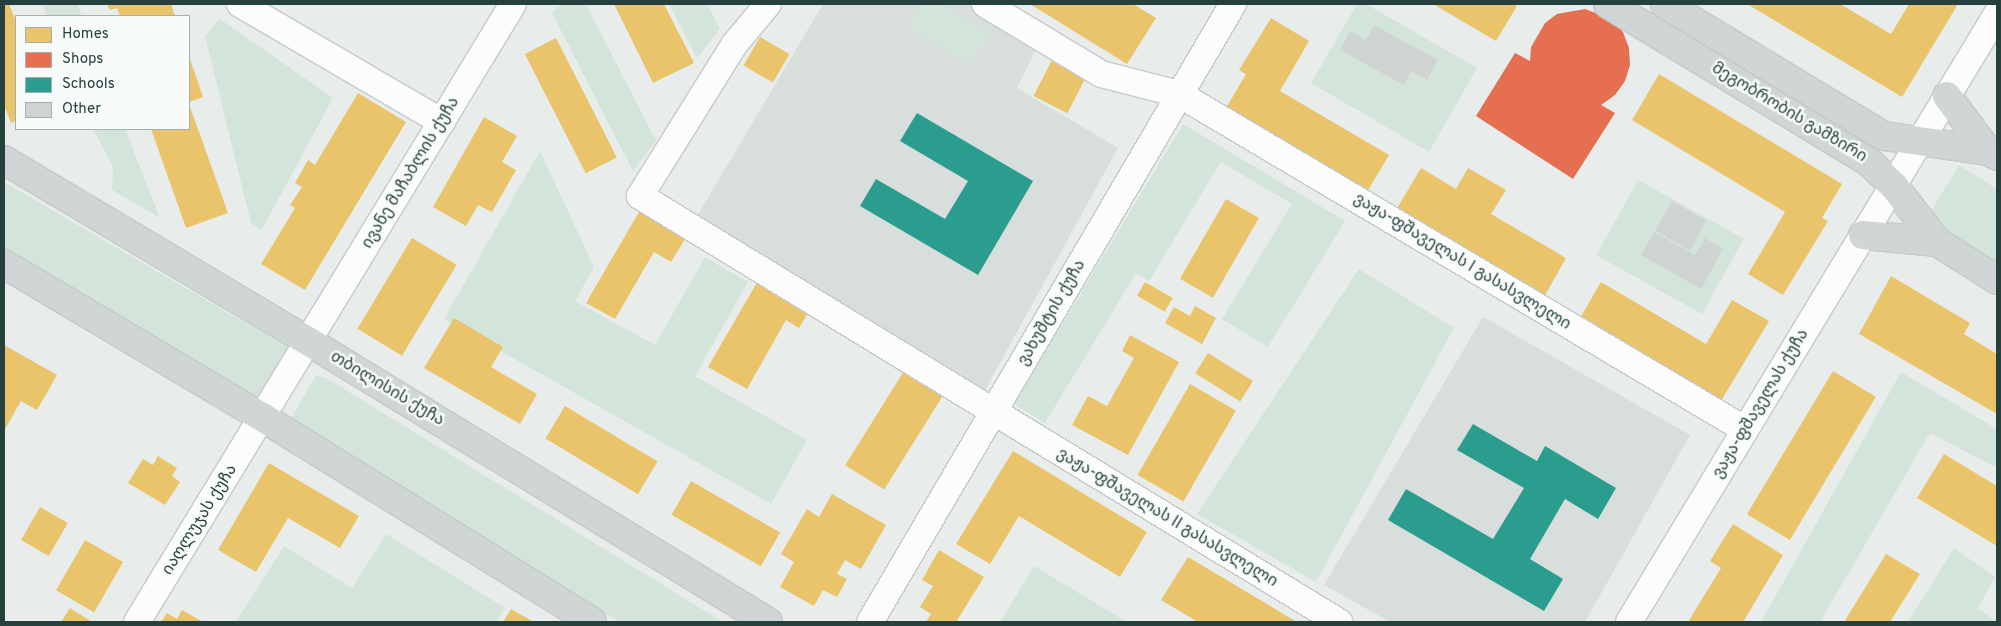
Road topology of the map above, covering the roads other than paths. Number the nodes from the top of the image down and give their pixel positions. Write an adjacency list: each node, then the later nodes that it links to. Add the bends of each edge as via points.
1 (240, 4): 11 (street)
2 (513, 4): 11 (street, ივანე მაჩაბლის ქუჩა)
3 (768, 4): 21 (street, ვაჟა-ფშაველას II გასასვლელი, via 734,45 640,196)
4 (985, 4): 9 (street, ვაჟა-ფშაველას I გასასვლელი, via 1101,74)
5 (1233, 4): 9 (street, ვახუშტის ქუჩა)
6 (1608, 4): 15 (main road, მეგობრობის გამზირი, via 1870,162)
7 (1665, 4): 12 (main road, მეგობრობის გამზირი, via 1884,136)
8 (1997, 14): 10 (street, ვაჟა-ფშაველას ქუჩა)
9 (1178, 94): 21 (street, ვახუშტის ქუჩა); 23 (street, ვაჟა-ფშაველას I გასასვლელი)
10 (1948, 96): 12 (street, ვაჟა-ფშაველას ქუჩა); 13 (main road)
11 (442, 122): 20 (street, ივანე მაჩაბლის ქუჩა)
12 (1920, 141): 13 (main road, მეგობრობის გამზირი); 15 (street, ვაჟა-ფშაველას ქუჩა)
13 (1992, 154)
14 (4, 160): 20 (main road, თბილისის ქუჩა)
15 (1894, 186): 16 (street, ვაჟა-ფშაველას ქუჩა); 17 (main road, მეგობრობის გამზირი)
16 (1862, 235): 17 (main road); 23 (street, ვაჟა-ფშაველას ქუჩა)
17 (1937, 242): 19 (main road, მეგობრობის გამზირი)
18 (4, 264): 22 (main road)
19 (1997, 280)
20 (308, 341): 22 (street, ივანე მაჩაბლის ქუჩა); 26 (main road, თბილისის ქუჩა)
21 (994, 413): 27 (street, ვახუშტის ქუჩა); 28 (street, ვაჟა-ფშაველას II გასასვლელი)
22 (262, 417): 24 (street, იაღლუჯას ქუჩა); 25 (main road)
23 (1744, 430): 29 (street, ვაჟა-ფშაველას ქუჩა)
24 (137, 622)
25 (592, 622)
26 (768, 622)
27 (870, 622)
28 (1339, 622)
29 (1629, 622)

